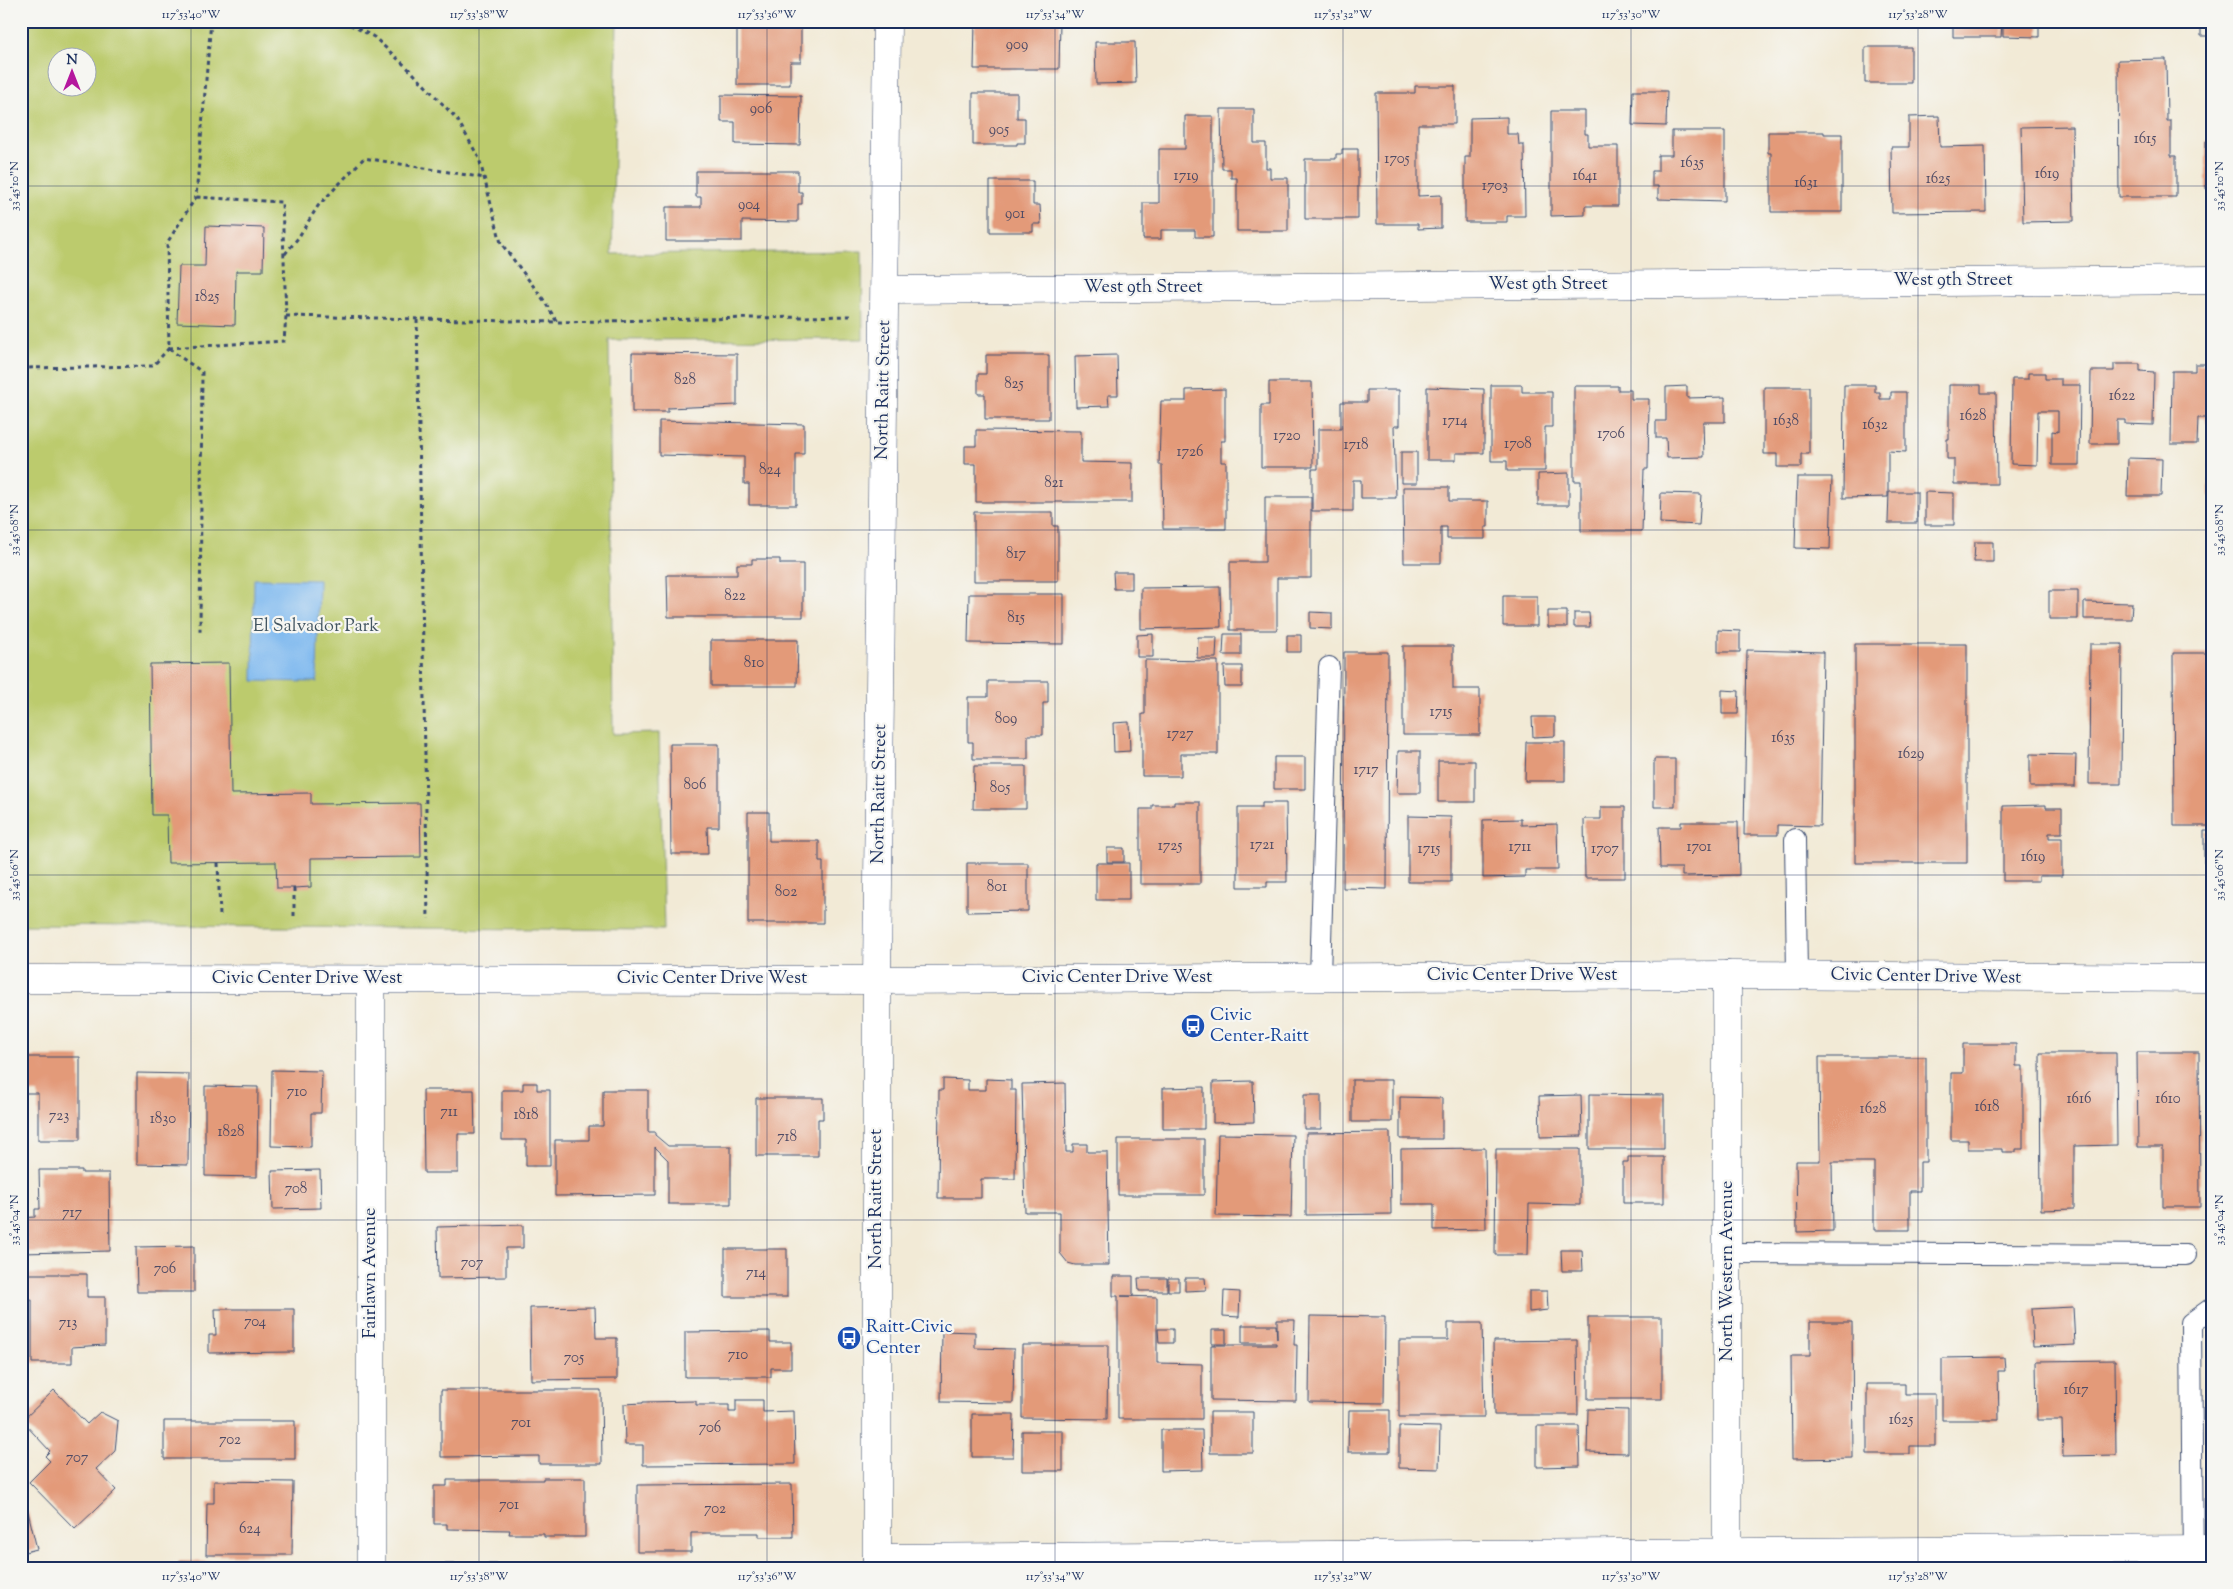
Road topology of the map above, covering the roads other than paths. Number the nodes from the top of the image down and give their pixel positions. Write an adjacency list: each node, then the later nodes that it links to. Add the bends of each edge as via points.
1 (887, 21): 3 (street, North Raitt Street)
2 (2212, 280): 3 (street, West 9th Street)
3 (885, 290): 12 (street, North Raitt Street)
4 (1329, 667): 8 (lane)
5 (1795, 839): 7 (lane)
6 (1727, 975): 7 (street, Civic Center Drive West); 8 (street, Civic Center Drive West); 13 (street, North Western Avenue)
7 (1797, 975): 9 (street, Civic Center Drive West)
8 (1320, 977): 12 (street, Civic Center Drive West)
9 (2212, 978)
10 (21, 979): 11 (street, Civic Center Drive West)
11 (371, 979): 12 (street, Civic Center Drive West); 19 (street, Fairlawn Avenue)
12 (877, 980): 18 (street, North Raitt Street)
13 (1728, 1253): 14 (lane); 17 (street, North Western Avenue)
14 (2186, 1255)
15 (2212, 1308): 16 (lane, via 2191,1324)
16 (2199, 1555): 17 (street)
17 (1727, 1560): 18 (street)
18 (877, 1563)
19 (371, 1568)

